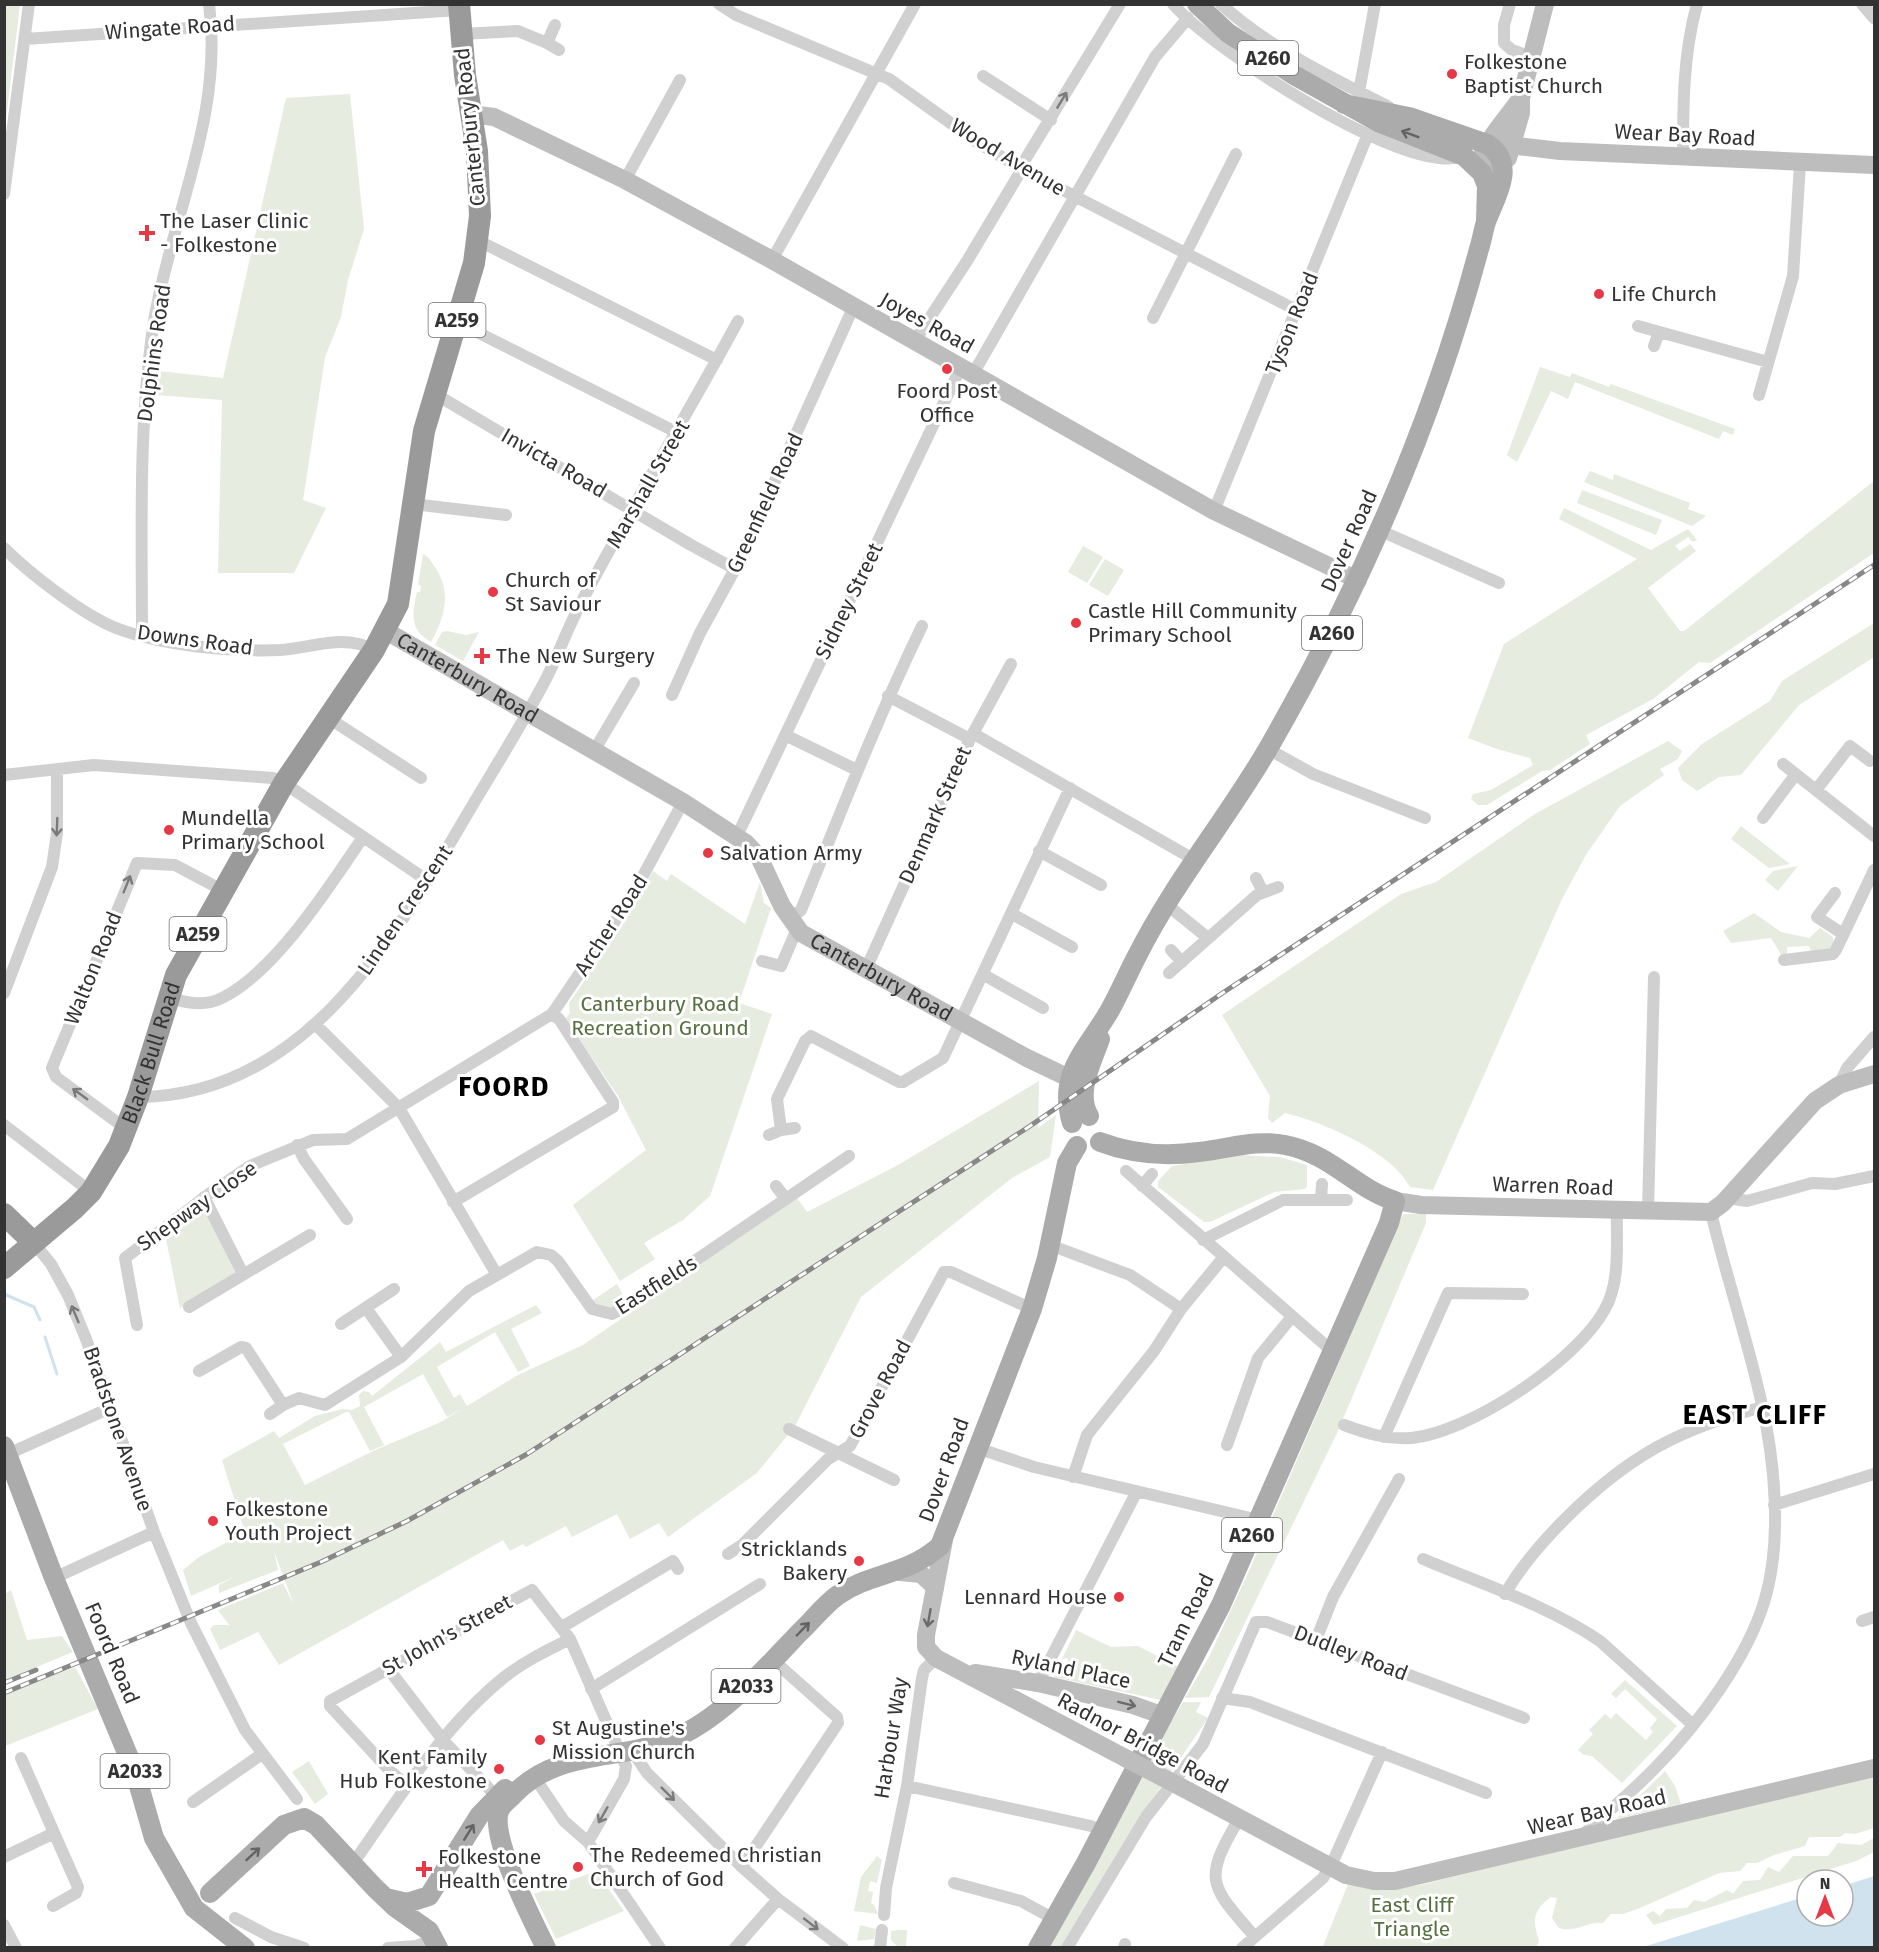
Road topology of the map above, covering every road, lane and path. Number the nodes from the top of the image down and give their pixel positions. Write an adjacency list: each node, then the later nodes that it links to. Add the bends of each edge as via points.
1 (28, 4): 19 (street)
2 (209, 4): 16 (street, Dolphins Road)
3 (719, 4): 23 (street, Wood Avenue, via 736,15)
4 (915, 4): 23 (street)
5 (1120, 4): 29 (street, one-way to 5)
6 (1173, 4): 14 (street)
7 (1221, 4): 26 (street)
8 (1376, 4): 26 (street)
9 (1510, 4): 22 (street, via 1504,42 1512,50)
10 (1545, 4): 22 (street)
11 (1697, 4): 34 (street, via 1684,78)
12 (1862, 4): 15 (street)
13 (459, 7): 16 (street, Wingate Road); 18 (highway, Canterbury Road / A259)
14 (1193, 11): 26 (main road, A260, via 1294,75); 30 (street, via 1235,57); 43 (street, Sidney Street, via 1155,57)
15 (1875, 18)
16 (212, 25): 19 (street, Wingate Road); 74 (street, Dolphins Road, via 213,65 208,101 165,269 146,384)
17 (555, 25): 20 (street)
18 (460, 33): 20 (street, via 518,31); 28 (highway, Canterbury Road / A259)
19 (25, 39): 41 (street)
20 (547, 43): 21 (street)
21 (559, 50)
22 (1531, 57): 27 (street)
23 (876, 73): 39 (street, Wood Avenue); 47 (street)
24 (983, 76): 29 (street)
25 (680, 80): 40 (street)
26 (1352, 98): 31 (main road, A260, via 1384,114); 36 (main road, A260, one-way to 26, via 1380,123)
27 (1521, 98): 31 (street); 32 (street)
28 (471, 114): 40 (street, Joyes Road, via 494,117); 45 (highway, Canterbury Road / A259, via 480,185)
29 (1051, 120): 39 (street)
30 (1368, 134): 36 (street, via 1429,157); 49 (street, Tyson Road)
31 (1491, 140): 32 (street, Wear Bay Road); 35 (main road, A260); 36 (street)
32 (1513, 145): 34 (street, Wear Bay Road); 35 (street, via 1508,158)
33 (1236, 154): 46 (street)
34 (1683, 157): 37 (street, Wear Bay Road)
35 (1502, 161): 36 (street); 44 (main road, A260, via 1502,190)
36 (1472, 162): 44 (main road, A260, via 1487,186)
37 (1800, 164): 38 (street, Wear Bay Road); 58 (street, via 1793,276)
38 (1875, 165)
39 (1021, 168): 43 (street, Wood Avenue); 55 (street)
40 (625, 180): 47 (street, Joyes Road)
41 (6, 181): 42 (street)
42 (4, 194)
43 (1075, 198): 46 (street, Wood Avenue); 59 (street, Sidney Street)
44 (1486, 222): 67 (main road, Dover Road / A260, via 1439,384)
45 (477, 240): 52 (highway, Canterbury Road / A259); 57 (street)
46 (1187, 253): 49 (street, Wood Avenue); 50 (street)
47 (772, 260): 48 (street, Joyes Road)
48 (853, 308): 55 (street, Joyes Road); 69 (street, Greenfield Road)
49 (1298, 311): 65 (street, Tyson Road)
50 (1153, 318)
51 (738, 321): 57 (street, Marshall Street)
52 (457, 322): 60 (highway, Canterbury Road / A259); 62 (street)
53 (1638, 327): 54 (street)
54 (1659, 332): 56 (street); 58 (street)
55 (914, 342): 59 (street, Joyes Road)
56 (1654, 346)
57 (717, 360): 62 (street, Marshall Street)
58 (1768, 362): 61 (street)
59 (967, 371): 65 (street, Joyes Road); 82 (street, Sidney Street)
60 (435, 394): 63 (highway, Canterbury Road / A259, via 424,431); 64 (street, Invicta Road)
61 (1759, 395)
62 (678, 433): 64 (street, Marshall Street)
63 (413, 504): 66 (street); 73 (highway, Canterbury Road / A259, via 402,589)
64 (633, 509): 69 (street, Invicta Road); 80 (street, Marshall Street)
65 (1214, 511): 70 (street, Joyes Road)
66 (507, 515)
67 (1381, 531): 70 (main road, Dover Road / A260); 71 (street)
68 (4, 548): 74 (street, Downs Road, via 85,611)
69 (735, 569): 78 (street, Greenfield Road)
70 (1358, 580): 84 (main road, Dover Road / A260)
71 (1499, 583)
72 (922, 626): 79 (street)
73 (386, 630): 75 (highway, Black Bull Road / A259); 80 (street, Canterbury Road)
74 (142, 636): 75 (street, Downs Road, via 226,649 279,650 349,641)
75 (374, 650): 81 (highway, Black Bull Road / A259)
76 (1011, 664): 83 (street, Denmark Street)
77 (634, 683): 85 (street)
78 (672, 695)
79 (888, 696): 83 (street); 89 (street)
80 (527, 712): 85 (street, Canterbury Road); 106 (street, Linden Crescent)
81 (327, 717): 92 (street); 93 (highway, Black Bull Road / A259)
82 (785, 735): 89 (street); 99 (street, Sidney Street)
83 (972, 736): 94 (street); 122 (street, Denmark Street)
84 (1268, 749): 97 (street, via 1313,774); 103 (main road, Dover Road / A260)
85 (594, 751): 96 (street, Canterbury Road)
86 (1870, 761): 95 (street, via 1850,746)
87 (1783, 764): 90 (street)
88 (57, 769): 91 (street); 93 (street, via 94,765 273,778); 126 (street, one-way to 126, via 57,833 52,867)
89 (857, 770): 114 (street)
90 (1796, 774): 95 (street); 98 (street)
91 (4, 775)
92 (421, 778)
93 (284, 783): 101 (street); 109 (highway, Black Bull Road / A259)
94 (1070, 788): 102 (street); 103 (street)
95 (1816, 790): 100 (street)
96 (684, 802): 99 (street, Canterbury Road); 130 (street, Archer Road, via 632,896)
97 (1425, 818)
98 (1763, 818)
99 (737, 836): 114 (street, Canterbury Road, via 759,857)
100 (1875, 836)
101 (363, 837): 106 (street); 127 (street, via 311,912 243,983 221,998 201,1004)
102 (1039, 851): 107 (street); 113 (street)
103 (1195, 860): 112 (main road, Dover Road / A260)
104 (1875, 870): 115 (street)
105 (1256, 878): 110 (street)
106 (428, 881): 132 (street, Linden Crescent, via 359,979)
107 (1101, 885)
108 (1278, 887): 110 (street)
109 (222, 890): 127 (highway, Black Bull Road / A259); 141 (street, Walton Road, one-way to 109, via 57,1077 52,1068 137,864 175,865)
110 (1263, 892): 116 (street)
111 (1835, 892): 115 (street, via 1817,916)
112 (1166, 904): 116 (street); 129 (main road, Dover Road / A260)
113 (1012, 914): 117 (street); 124 (street)
114 (793, 924): 119 (street, via 781,966); 122 (street, Canterbury Road)
115 (1843, 934): 120 (street, via 1833,954)
116 (1208, 938): 121 (street)
117 (1072, 947)
118 (1171, 950): 121 (street)
119 (762, 960)
120 (1784, 960)
121 (1182, 962): 123 (street)
122 (867, 969): 131 (street, Canterbury Road)
123 (1169, 973)
124 (984, 975): 128 (street); 131 (street)
125 (1654, 977): 165 (street)
126 (4, 993)
127 (168, 997): 137 (highway, Black Bull Road / A259)
128 (1043, 1008)
129 (1109, 1011): 135 (main road, Dover Road / A260); 139 (main road, Dover Road / A260, via 1083,1094)
130 (552, 1014): 138 (street, Archer Road); 163 (street, via 614,1102 612,1107)
131 (962, 1022): 135 (street, Canterbury Road); 143 (street, via 943,1058 903,1082 811,1036 777,1099)
132 (316, 1025): 137 (street, Linden Crescent, via 279,1054 232,1079 203,1089); 138 (street)
133 (1875, 1037): 136 (street, via 1847,1068)
134 (1875, 1074): 136 (street)
135 (1070, 1078): 139 (main road, Dover Road / A260, via 1067,1107)
136 (1839, 1085): 158 (street, via 1802,1114)
137 (138, 1097): 141 (highway, Black Bull Road / A259)
138 (399, 1108): 146 (street, Shepway Close, via 347,1139 313,1140); 163 (street)
139 (1080, 1120): 145 (main road, via 1102,1126); 147 (main road, via 1070,1138)
140 (4, 1125): 155 (street)
141 (127, 1128): 155 (highway, Black Bull Road / A259)
142 (795, 1128): 143 (street)
143 (781, 1130): 144 (street)
144 (769, 1136)
145 (1100, 1142): 147 (main road, via 1092,1148); 156 (main road, via 1154,1155 1260,1143 1283,1145 1325,1158)
146 (297, 1145): 157 (street, Shepway Close, via 250,1166); 168 (street)
147 (1077, 1146): 173 (main road, Dover Road / A2033, via 1066,1168)
148 (849, 1156): 159 (street, Eastfields)
149 (1126, 1171): 154 (street)
150 (1152, 1174): 154 (street)
151 (1875, 1176): 158 (street, via 1835,1184 1812,1183 1747,1201)
152 (1322, 1184): 160 (street)
153 (776, 1186): 159 (street)
154 (1142, 1186): 171 (street)
155 (91, 1192): 172 (highway, Black Bull Road / A259)
156 (1375, 1192): 162 (main road); 170 (main road, via 1382,1212)
157 (204, 1197): 176 (street); 186 (street, Shepway Close, via 125,1258)
158 (1728, 1198): 166 (street)
159 (786, 1199): 177 (street, Eastfields, via 612,1314 592,1309 558,1261 546,1253 537,1252)
160 (1321, 1199): 161 (street); 171 (street, via 1283,1200)
161 (1347, 1200)
162 (1395, 1201): 164 (street, Warren Road); 170 (main road, Tram Road / A260)
163 (453, 1202): 177 (street)
164 (1617, 1210): 165 (street, Warren Road); 196 (street, via 1612,1293 1579,1343 1523,1388 1462,1424 1423,1436)
165 (1648, 1211): 166 (street, Warren Road)
166 (1711, 1212): 191 (street)
167 (4, 1214): 172 (highway)
168 (347, 1219)
169 (310, 1235): 176 (street)
170 (1383, 1235): 187 (main road, Tram Road / A260)
171 (1203, 1240): 174 (street)
172 (33, 1242): 175 (highway, Black Bull Road / A259); 192 (street, Bradstone Avenue, one-way to 172, via 68,1296 51,1264)
173 (1050, 1245): 182 (main road, Dover Road / A2033); 183 (street, via 1130,1275)
174 (1223, 1258): 183 (street); 184 (street)
175 (4, 1268)
176 (243, 1274): 180 (street)
177 (497, 1275): 188 (street, Eastfields, via 463,1296)
178 (394, 1289): 181 (street)
179 (1523, 1294): 196 (street, via 1448,1293)
180 (189, 1307)
181 (366, 1308): 185 (street); 188 (street)
182 (1032, 1309): 198 (main road, Dover Road / A2033); 200 (street, Grove Road, via 944,1272 850,1446)
183 (1181, 1310): 202 (street, via 1154,1351 1087,1435)
184 (1291, 1318): 187 (street); 197 (street, via 1258,1358)
185 (341, 1324)
186 (136, 1325)
187 (1332, 1351): 207 (main road, Tram Road / A260)
188 (401, 1357): 190 (street, Eastfields, via 331,1403 317,1404 299,1398)
189 (199, 1371): 190 (street, via 241,1347 246,1348)
190 (283, 1405): 193 (street)
191 (1763, 1407): 206 (street); 217 (street, via 1690,1430 1632,1461 1549,1535)
192 (110, 1408): 199 (street); 208 (street, Bradstone Avenue)
193 (270, 1414)
194 (1344, 1425): 196 (street)
195 (789, 1429): 200 (street)
196 (1384, 1437)
197 (1227, 1445)
198 (977, 1448): 202 (street); 209 (main road, Dover Road / A2033)
199 (6, 1450): 214 (main road, Foord Road / A2033)
200 (840, 1454): 204 (street); 210 (street, Grove Road, via 828,1459 742,1545)
201 (1875, 1474): 206 (street)
202 (1073, 1477): 205 (street)
203 (1399, 1479): 222 (street, via 1332,1597)
204 (894, 1480)
205 (1136, 1493): 207 (street); 227 (street)
206 (1774, 1505): 233 (street, via 1773,1555 1765,1600 1738,1657)
207 (1259, 1520): 231 (main road, Tram Road / A260)
208 (154, 1532): 214 (street); 237 (street, Bradstone Avenue, via 191,1623 232,1705)
209 (944, 1540): 213 (main road, Dover Road / A2033, via 929,1556); 216 (street)
210 (728, 1554)
211 (1423, 1559): 217 (street)
212 (678, 1569): 220 (street, via 673,1561)
213 (900, 1572): 216 (street, via 921,1574); 224 (main road, Dover Road / A2033, one-way to 213, via 838,1595)
214 (54, 1578): 256 (main road, Foord Road / A2033, via 124,1742 154,1838)
215 (760, 1584): 228 (street)
216 (935, 1587): 223 (street, one-way to 223, via 925,1642)
217 (1505, 1594): 233 (street, via 1593,1636)
218 (1875, 1617): 219 (street)
219 (1862, 1621)
220 (562, 1627): 221 (street, St John's Street); 225 (street, St John's Street, via 528,1590)
221 (570, 1639): 228 (street, St John's Street); 234 (street, via 501,1680)
222 (1316, 1640): 229 (street, Dudley Road, via 1267,1622 1256,1622); 232 (street, Dudley Road)
223 (936, 1658): 226 (street, Radnor Bridge Road); 242 (street, Harbour Way, via 922,1678)
224 (774, 1660): 235 (main road, Dover Road / A2033, via 699,1725 671,1740); 255 (street, via 837,1717 838,1723)
225 (387, 1667): 234 (street); 241 (street, St John's Street, via 330,1701 330,1706)
226 (967, 1673): 227 (street, Ryland Place); 230 (street, Radnor Bridge Road)
227 (1030, 1682): 230 (street); 231 (street, Ryland Place, one-way to 231, via 1133,1705)
228 (591, 1689): 235 (street, St John's Street)
229 (1222, 1698): 236 (street, via 1250,1702); 280 (street, via 1203,1744 1146,1817)
230 (1014, 1699): 247 (street, Radnor Bridge Road, bridge)
231 (1164, 1716): 248 (main road, Tram Road / A260)
232 (1524, 1718)
233 (1693, 1725): 250 (street, via 1654,1769 1587,1831)
234 (443, 1740): 241 (street); 244 (street)
235 (625, 1750): 240 (main road, Dover Road / A2033, via 576,1760); 251 (street, one-way to 251, via 624,1779); 255 (street, one-way to 255)
236 (1382, 1752): 243 (street); 254 (street)
237 (262, 1754): 245 (street, Bradstone Avenue); 246 (street)
238 (21, 1758): 249 (street)
239 (1875, 1768): 250 (street, Wear Bay Road)
240 (528, 1782): 244 (main road, A2033); 251 (street); 274 (main road, A2033, via 502,1806 498,1827 520,1892)
241 (408, 1786): 253 (street)
242 (907, 1786): 248 (street); 262 (street, Harbour Way)
243 (1486, 1793)
244 (496, 1796): 259 (main road, A2033, one-way to 244, via 407,1903 429,1896)
245 (297, 1799)
246 (194, 1802)
247 (1239, 1819): 254 (street, Radnor Bridge Road); 268 (street, via 1219,1852 1214,1875 1221,1896)
248 (1103, 1831): 264 (main road, Tram Road / A260)
249 (54, 1833): 252 (street); 261 (street, via 78,1887 76,1893)
250 (1588, 1837): 254 (street, Wear Bay Road, via 1395,1881 1364,1880)
251 (588, 1842): 275 (street)
252 (4, 1857)
253 (352, 1865): 258 (main road, one-way to 253, via 284,1825 304,1818 316,1825); 259 (main road)
254 (1330, 1866): 268 (street, via 1318,1884)
255 (742, 1868): 260 (street)
256 (178, 1878): 258 (main road, via 199,1892); 265 (main road, Foord Road, via 194,1908)
257 (954, 1883): 264 (street, via 1021,1901)
258 (210, 1893): 265 (main road)
259 (386, 1898): 269 (main road, via 421,1924)
260 (778, 1899): 276 (street); 277 (street, one-way to 277)
261 (53, 1906)
262 (884, 1915)
263 (235, 1918): 272 (street, via 271,1937)
264 (1054, 1919): 279 (main road, Tram Road / A260)
265 (213, 1922): 271 (main road, Foord Road)
266 (4, 1925): 270 (street)
267 (882, 1930): 278 (street)
268 (1255, 1937): 281 (street)
269 (436, 1943): 273 (street)
270 (16, 1947)
271 (245, 1947)
272 (304, 1947)
273 (388, 1947)
274 (546, 1947)
275 (660, 1947)
276 (735, 1947)
277 (843, 1947)
278 (880, 1947)
279 (1038, 1947)
280 (1067, 1947)
281 (1242, 1947)

